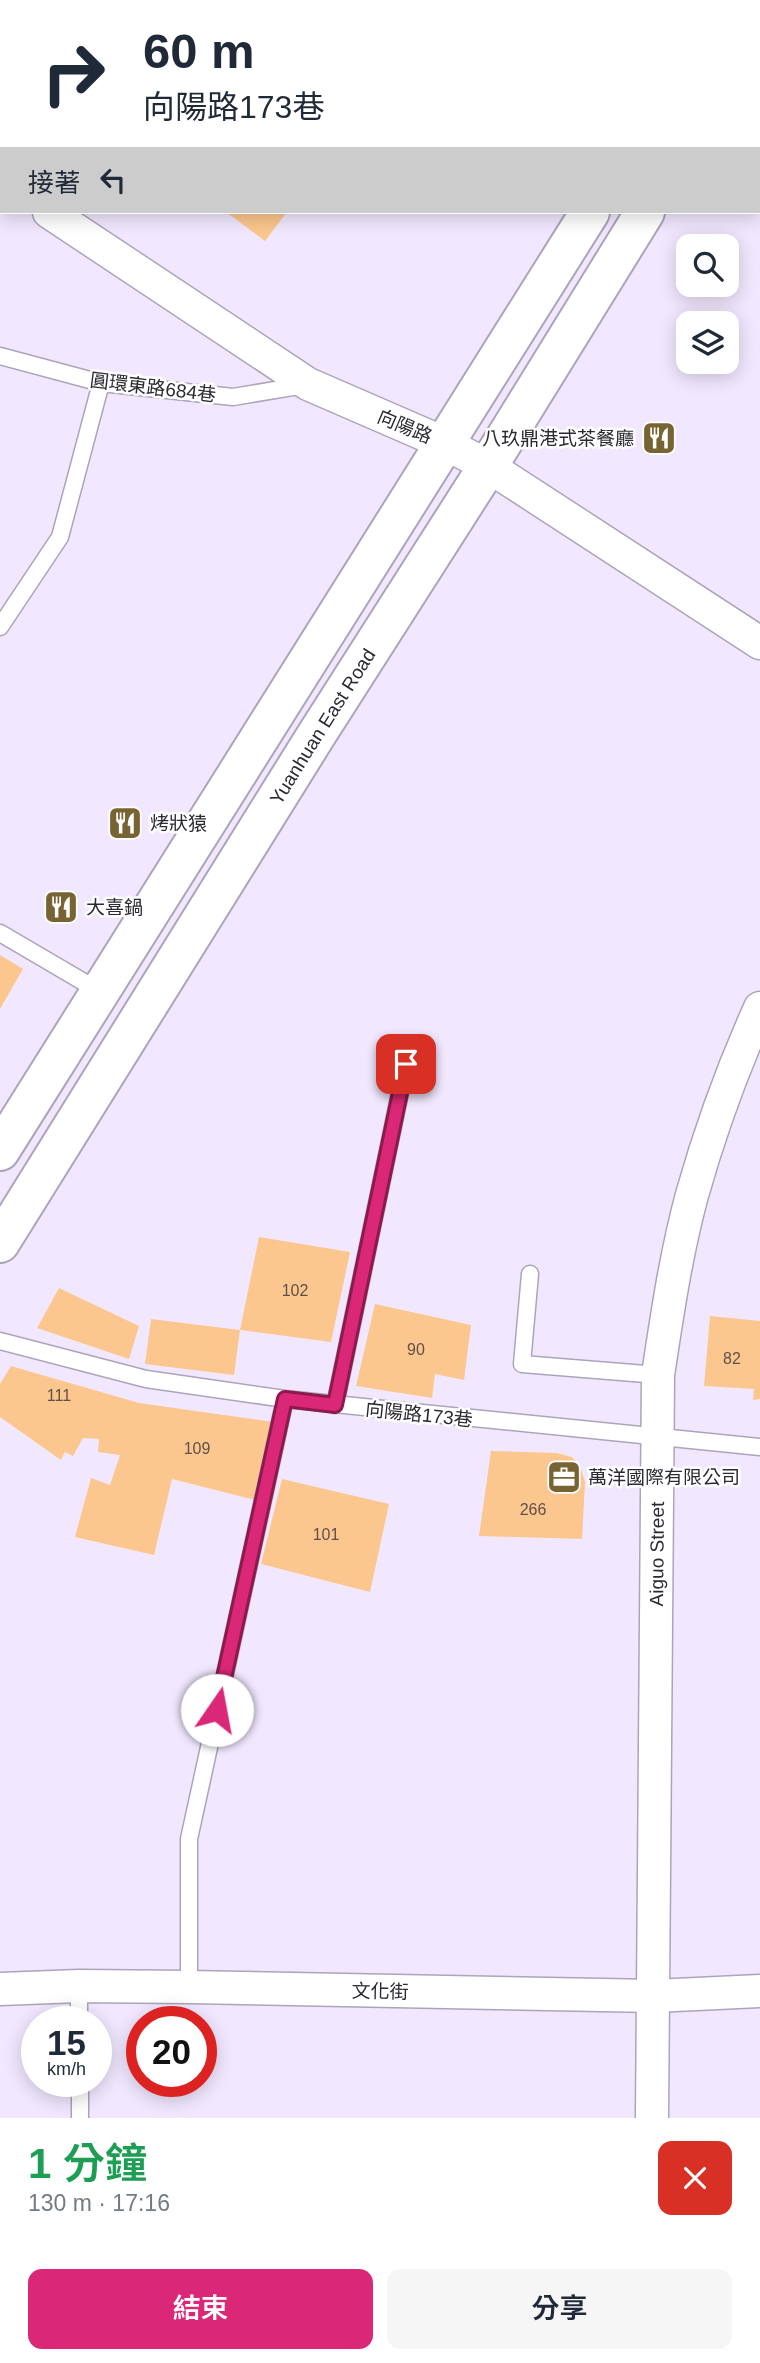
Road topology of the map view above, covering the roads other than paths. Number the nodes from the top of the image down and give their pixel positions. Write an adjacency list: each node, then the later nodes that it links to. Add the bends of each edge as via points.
1 (52, 214): 6 (street, 向陽路)
2 (589, 214): 7 (main road)
3 (644, 214): 8 (main road, Yuanhuan East Road)
4 (0, 356): 5 (lane, 圓環東路684巷)
5 (102, 383): 6 (lane, 圓環東路684巷, via 233,397); 9 (lane, via 60,537)
6 (308, 384): 7 (street, 向陽路)
7 (444, 443): 8 (street, 向陽路); 12 (main road)
8 (488, 466): 10 (street, 向陽路); 16 (main road, Yuanhuan East Road)
9 (0, 627)
10 (760, 643)
11 (0, 933): 12 (lane)
12 (99, 991): 15 (main road)
13 (760, 1008): 19 (street, Aiguo Street, via 736,1061 692,1196)
14 (406, 1064): 21 (lane)
15 (0, 1151)
16 (0, 1243)
17 (530, 1274): 19 (lane, via 522,1364)
18 (0, 1341): 20 (lane, 向陽路173巷, via 146,1379)
19 (658, 1375): 22 (street, Aiguo Street)
20 (285, 1399): 21 (lane, 向陽路173巷); 25 (lane, via 189,1839)
21 (335, 1405): 22 (lane, 向陽路173巷)
22 (656, 1437): 23 (lane, 向陽路173巷); 28 (street, Aiguo Street)
23 (760, 1447)
24 (79, 1986): 25 (street, 文化街); 26 (street, 文化街); 29 (lane)
25 (189, 1987): 28 (street, 文化街)
26 (0, 1989)
27 (760, 1991): 28 (street, 文化街)
28 (654, 1996): 32 (street, Aiguo Street)
29 (79, 2006)
30 (80, 2097): 31 (lane)
31 (80, 2118)
32 (652, 2118)

